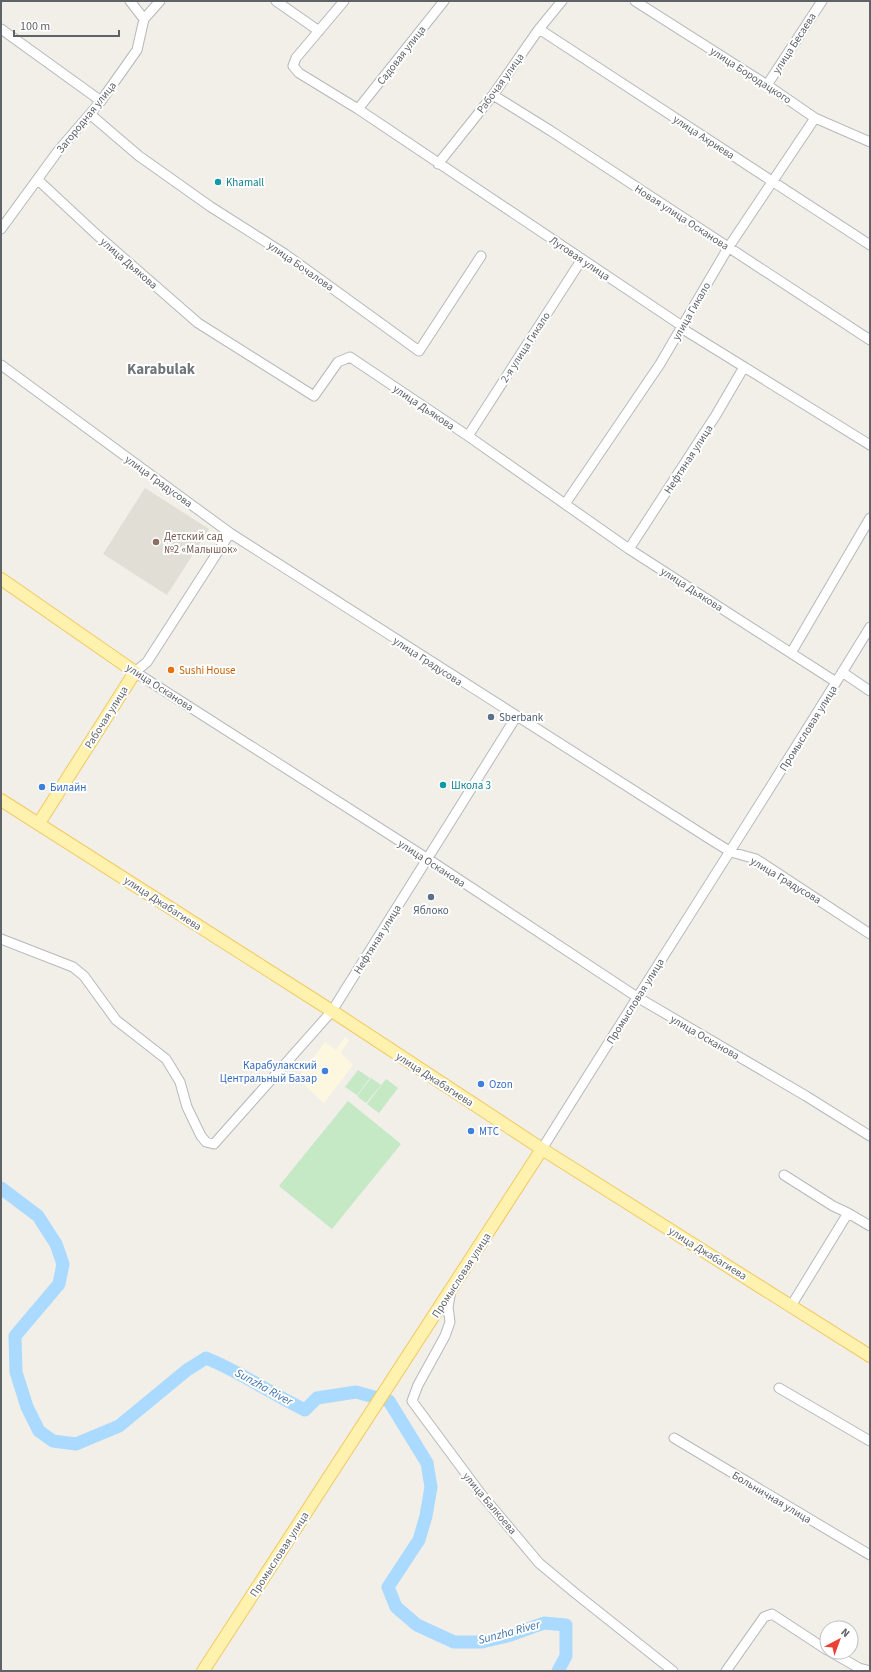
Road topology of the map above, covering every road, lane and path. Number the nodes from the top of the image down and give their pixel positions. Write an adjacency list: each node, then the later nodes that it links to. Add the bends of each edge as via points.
1 (130, 1): 9 (street)
2 (160, 1): 9 (street, Загородная улица)
3 (276, 1): 12 (street)
4 (344, 1): 12 (street)
5 (444, 1): 16 (street, Садовая улица)
6 (562, 1): 11 (street, Рабочая улица)
7 (635, 1): 13 (street, улица Бородацкого)
8 (822, 1): 13 (street, улица Бесаева)
9 (144, 19): 15 (street, Загородная улица, via 137,50)
10 (1, 29): 15 (street)
11 (539, 29): 14 (street, Рабочая улица); 22 (street, улица Ахриева)
12 (319, 31): 16 (street, Луговая улица, via 296,58 293,66 299,73)
13 (767, 85): 18 (street, улица Бородацкого)
14 (493, 95): 20 (street, Рабочая улица); 25 (street, Новая улица Осканова)
15 (101, 101): 17 (street, Загородная улица)
16 (358, 109): 20 (street, Луговая улица)
17 (91, 114): 21 (street, Загородная улица, via 58,151); 26 (street, улица Бочалова, via 139,156 211,207 285,254 419,351)
18 (815, 118): 19 (street, улица Бородацкого); 22 (street, улица Гикало)
19 (870, 142)
20 (438, 164): 27 (street, Луговая улица)
21 (38, 180): 23 (street, Загородная улица); 32 (street, улица Дьякова, via 198,323 314,396 338,362 350,357)
22 (773, 182): 24 (street, улица Ахриева); 25 (street, улица Гикало)
23 (1, 229)
24 (870, 245)
25 (728, 248): 28 (street, улица Гикало); 29 (street, Новая улица Осканова)
26 (481, 256)
27 (582, 259): 28 (street, Луговая улица); 32 (street, 2-я улица Гикало)
28 (682, 326): 31 (street, Луговая улица); 34 (street, улица Гикало, via 660,364)
29 (870, 340)
30 (1, 365): 36 (street, улица Градусова)
31 (744, 367): 33 (street, Луговая улица); 37 (street, Нефтяная улица)
32 (468, 436): 34 (street, улица Дьякова)
33 (870, 445)
34 (565, 504): 37 (street, улица Дьякова)
35 (870, 518): 40 (street)
36 (230, 533): 41 (street, Рабочая улица, via 147,662); 45 (street, улица Градусова)
37 (629, 549): 40 (street, улица Дьякова)
38 (1, 579): 41 (main road, улица Осканова)
39 (870, 627): 42 (street, Промысловая улица)
40 (791, 653): 43 (street, улица Дьякова)
41 (135, 672): 47 (main road, Рабочая улица); 49 (street, улица Осканова)
42 (842, 672): 43 (street, Промысловая улица); 44 (street)
43 (836, 682): 48 (street, Промысловая улица)
44 (870, 691)
45 (516, 717): 48 (street, улица Градусова); 49 (street, Нефтяная улица)
46 (1, 800): 47 (main road, улица Джабагиева)
47 (39, 823): 53 (main road, улица Джабагиева)
48 (731, 852): 50 (street, улица Градусова, via 756,860); 52 (street, Промысловая улица)
49 (428, 860): 52 (street, улица Осканова); 53 (street, Нефтяная улица)
50 (870, 934)
51 (1, 939): 53 (street, Нефтяная улица, via 73,967 84,976 116,1020 166,1059 180,1082 187,1107 201,1136 206,1142 214,1144)
52 (637, 997): 54 (street, улица Осканова); 55 (street, Промысловая улица)
53 (332, 1011): 55 (main road, улица Джабагиева)
54 (870, 1136)
55 (542, 1149): 59 (main road, Промысловая улица); 60 (main road, улица Джабагиева)
56 (784, 1175): 57 (street)
57 (848, 1213): 58 (street); 60 (street)
58 (870, 1226)
59 (452, 1290): 68 (main road, Промысловая улица); 69 (street, улица Балкоева, via 448,1307 450,1322 445,1336 412,1401 480,1494 539,1563)
60 (791, 1306): 61 (main road, улица Джабагиева)
61 (870, 1356)
62 (779, 1388): 64 (street)
63 (674, 1438): 65 (street, Больничная улица)
64 (870, 1441)
65 (870, 1555)
66 (819, 1645): 70 (street, via 772,1614 764,1617)
67 (845, 1660): 71 (street)
68 (203, 1671)
69 (673, 1671)
70 (726, 1671)
71 (870, 1671)

